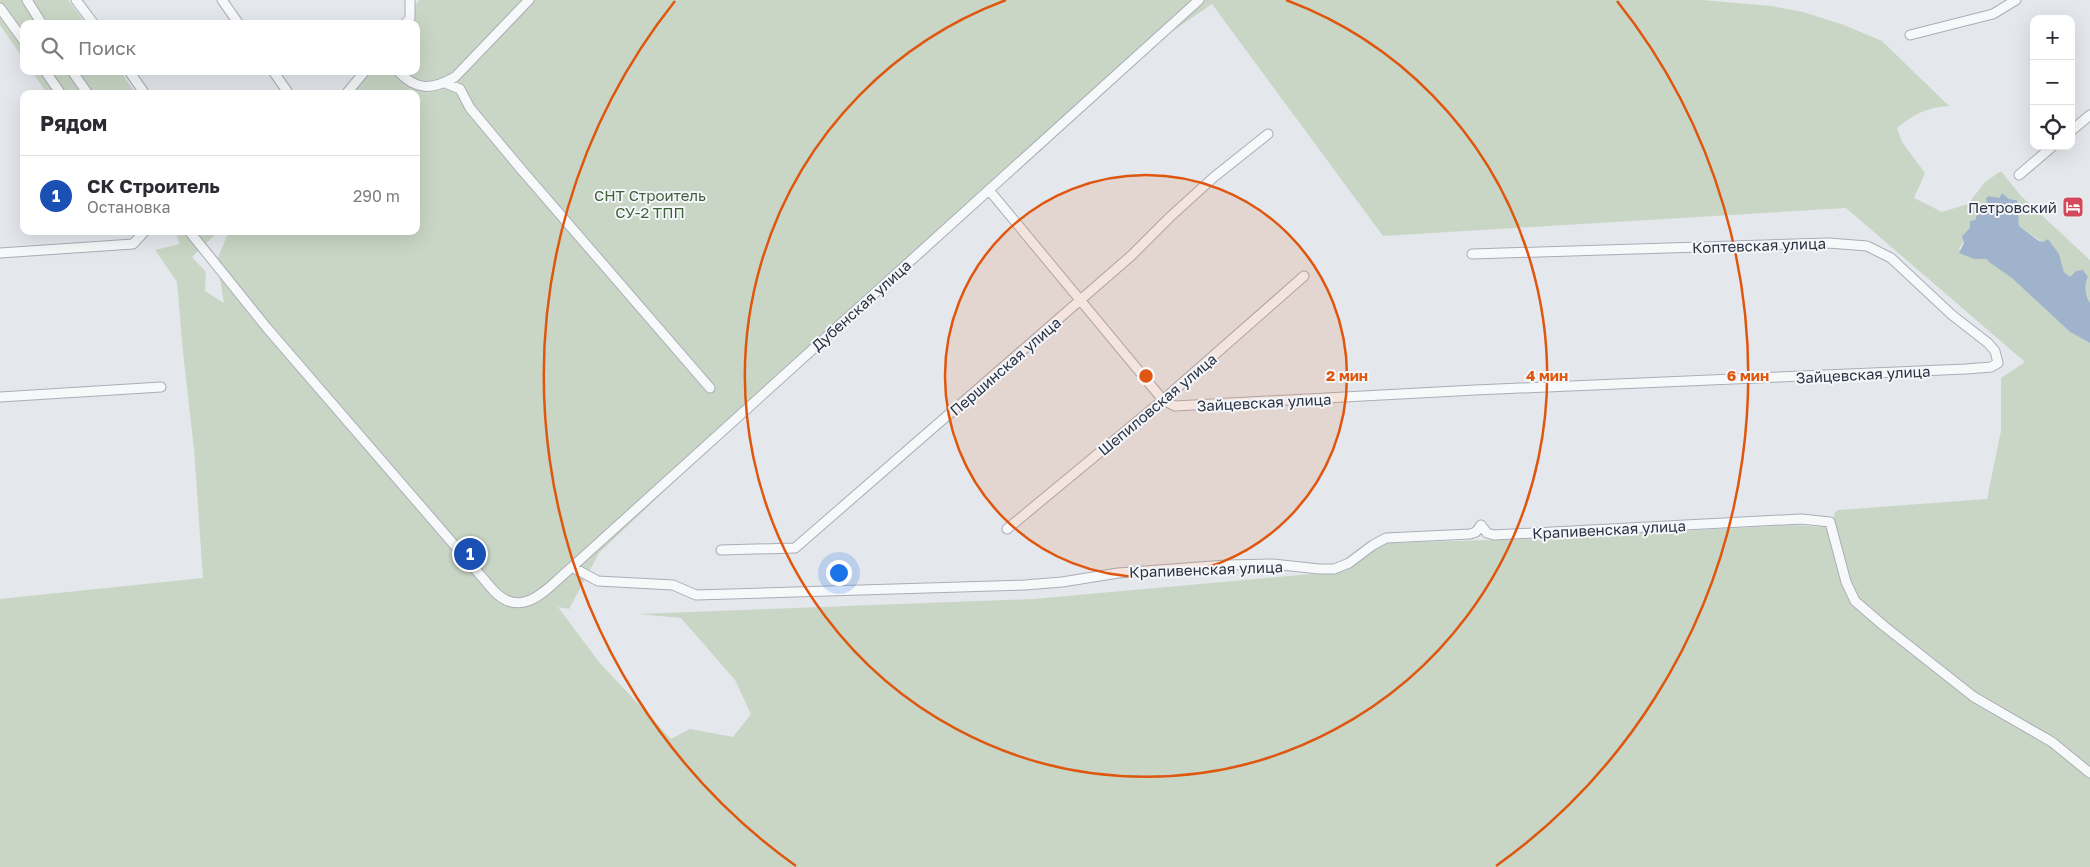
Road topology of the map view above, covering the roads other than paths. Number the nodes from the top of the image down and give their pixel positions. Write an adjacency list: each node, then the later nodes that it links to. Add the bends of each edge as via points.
1 (27, 0): 9 (street)
2 (76, 0): 10 (street)
3 (222, 0): 11 (street)
4 (410, 0): 12 (street)
5 (529, 0): 21 (street, via 454,77)
6 (1199, 0): 32 (street, Дубенская улица)
7 (2016, 0): 13 (street, via 1993,14)
8 (0, 8): 14 (street)
9 (40, 20)
10 (91, 20)
11 (236, 20)
12 (408, 20)
13 (1910, 35)
14 (20, 36)
15 (48, 75): 22 (street)
16 (75, 75): 23 (street)
17 (132, 75): 24 (street)
18 (276, 75): 25 (street)
19 (362, 75): 26 (street)
20 (402, 75): 21 (street, via 423,88)
21 (444, 83): 41 (street, via 460,89 470,108 520,168)
22 (58, 90)
23 (85, 90)
24 (142, 90)
25 (287, 90)
26 (349, 90)
27 (2090, 115): 28 (street)
28 (2075, 128)
29 (1268, 134): 38 (street, Першинская улица, via 1214,177 1132,256)
30 (2048, 150): 31 (street)
31 (2019, 175)
32 (989, 190): 38 (street); 46 (street, Дубенская улица)
33 (141, 235): 35 (street, via 133,244)
34 (192, 235): 46 (street, Дубенская улица, via 267,328 504,600 519,604 539,595)
35 (0, 253)
36 (1472, 254): 39 (street, Коптевская улица, via 1829,243 1865,246 1887,255 1903,268 1952,315 1988,343 1995,351)
37 (1304, 276): 43 (street, Шепиловская улица)
38 (1080, 300): 43 (street); 45 (street, Першинская улица, via 795,548)
39 (1998, 363): 43 (street, Зайцевская улица, via 1966,369 1485,389 1186,407)
40 (161, 387): 42 (street)
41 (710, 388)
42 (0, 397)
43 (1163, 400): 44 (street, Шепиловская улица)
44 (1007, 530)
45 (721, 550)
46 (572, 567): 47 (street, Крапивенская улица, via 598,581 673,585 696,595 1026,585 1118,573 1226,565 1273,564 1334,569 1349,564 1373,544 1386,538 1470,534 1481,525 1487,533 1494,535 1801,519 1830,522 1846,582 1855,601 1962,688 2052,742)
47 (2090, 773)

